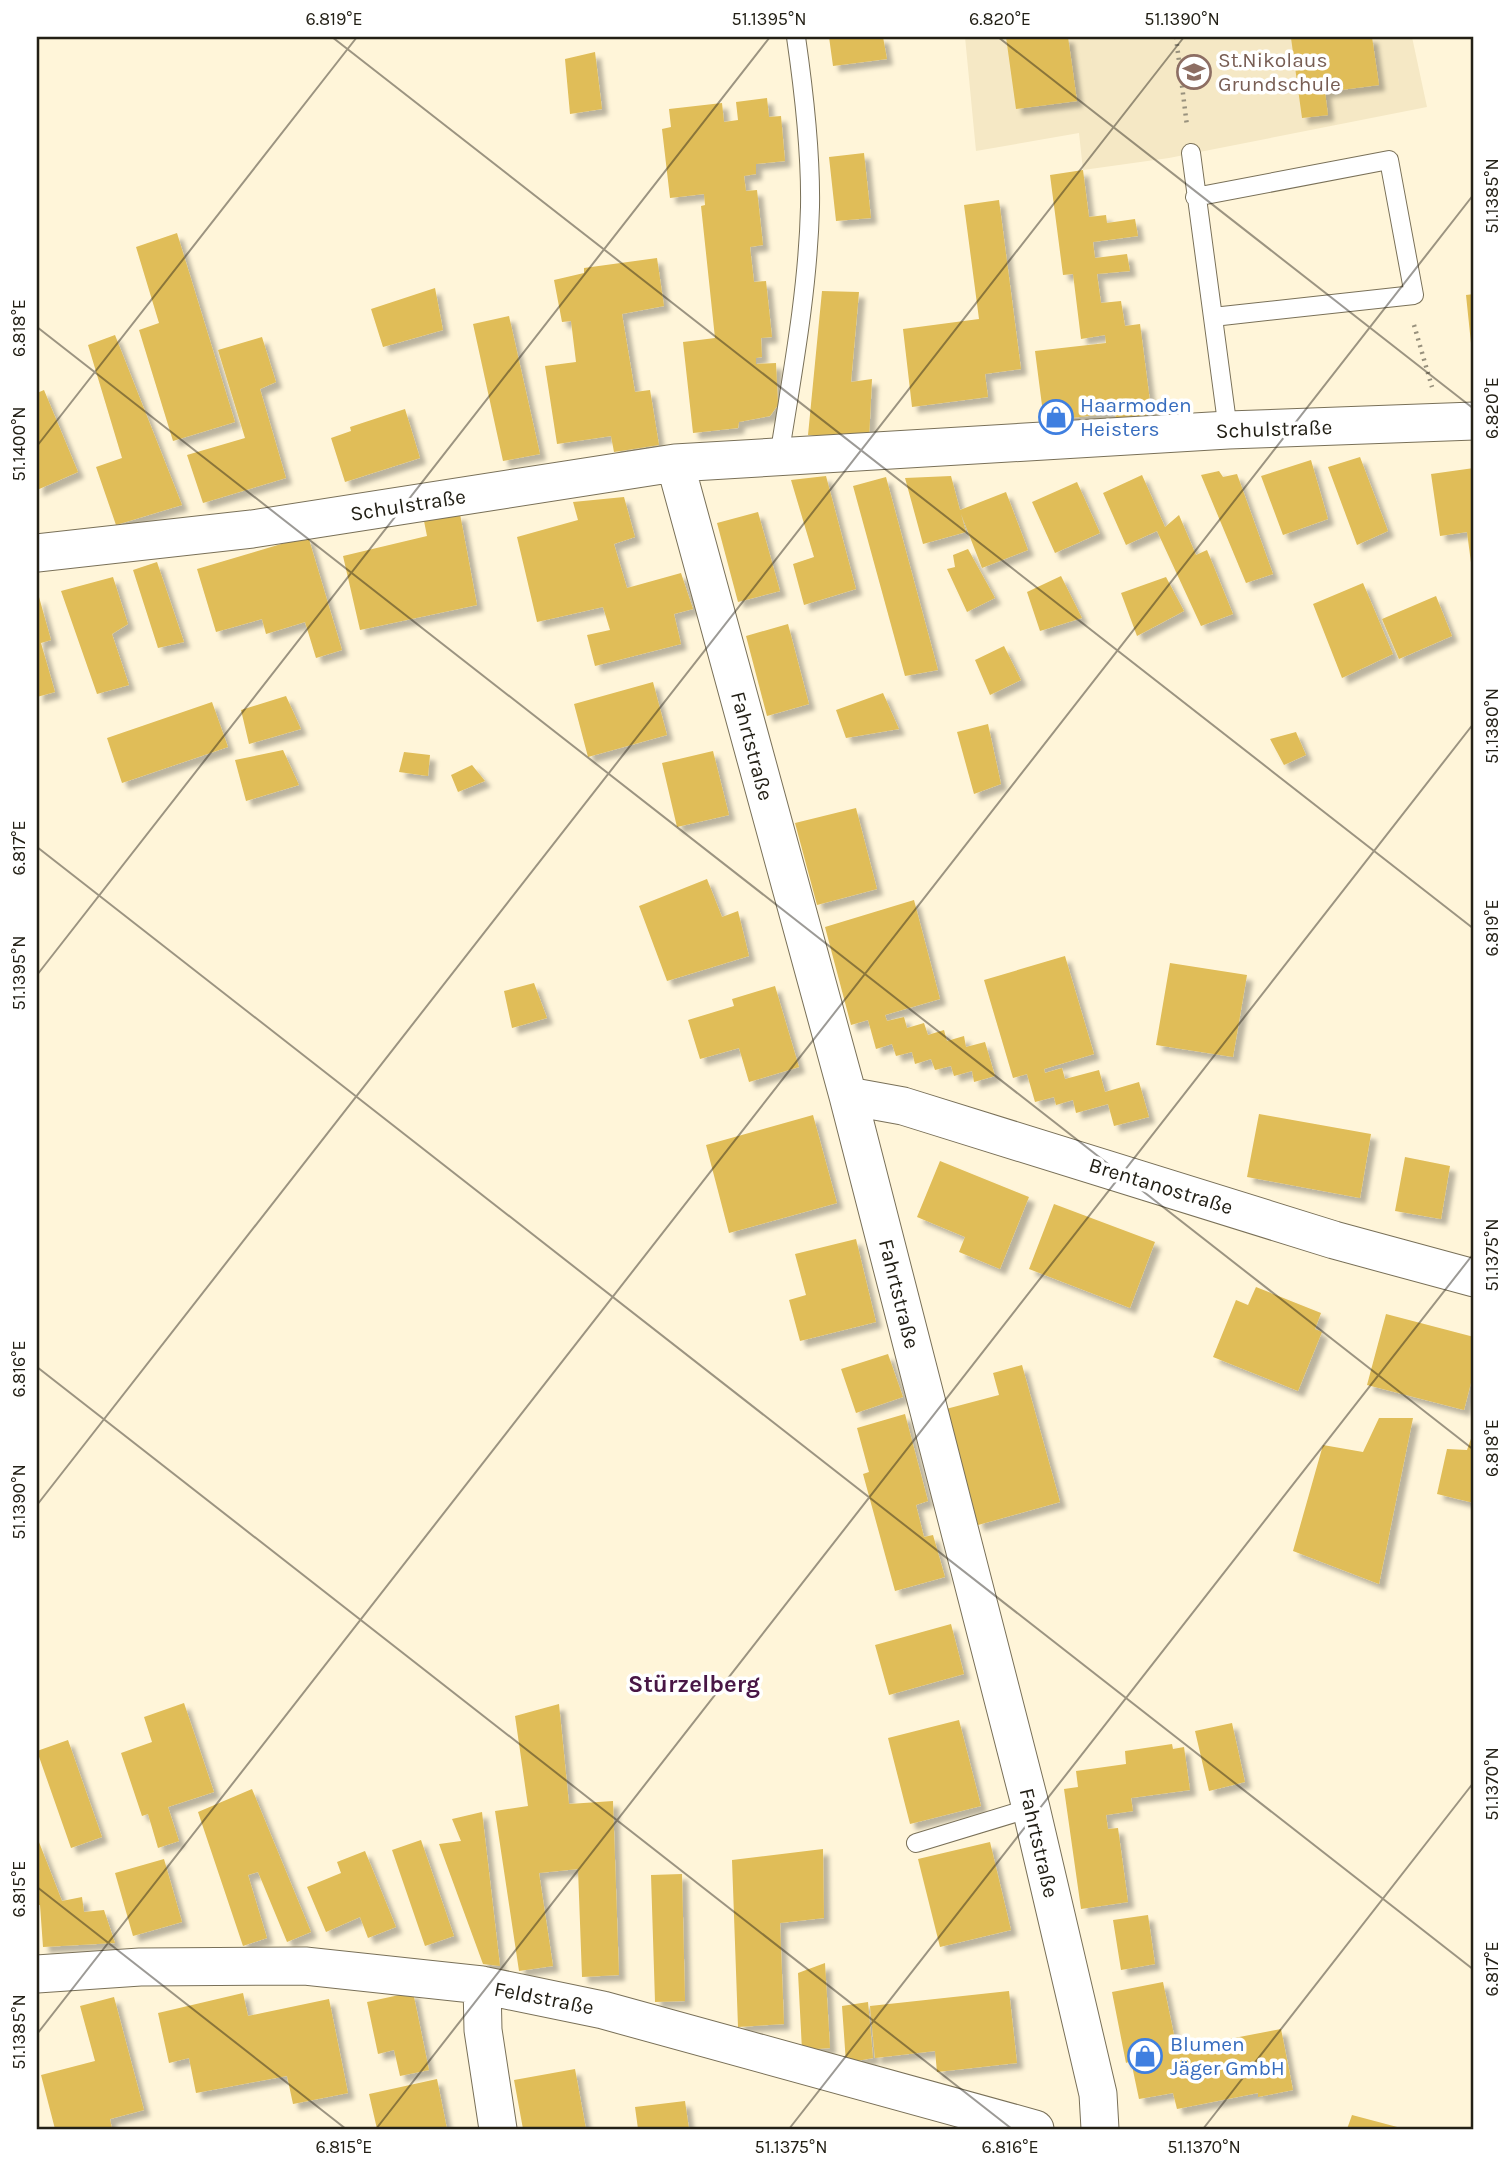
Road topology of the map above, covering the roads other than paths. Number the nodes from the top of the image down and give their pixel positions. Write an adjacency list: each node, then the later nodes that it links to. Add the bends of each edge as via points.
1 (796, 37): 7 (lane, via 810,207 800,318)
2 (1191, 153): 3 (lane)
3 (1195, 197): 4 (lane); 4 (lane, via 1390,160 1414,295)
4 (1213, 317): 6 (lane)
5 (1459, 423): 6 (street, Schulstraße)
6 (1228, 430): 7 (street, Schulstraße)
7 (779, 457): 8 (street, Schulstraße)
8 (675, 463): 9 (street, Schulstraße, via 253,529); 10 (street, Fahrtstraße)
9 (37, 553)
10 (848, 1096): 11 (street, Brentanostraße, via 903,1106 1403,1261); 12 (street, Fahrtstraße)
11 (1474, 1278)
12 (1031, 1808): 13 (lane); 18 (street, Fahrtstraße, via 1098,2094)
13 (916, 1843)
14 (37, 1974): 15 (street, Feldstraße, via 140,1967 306,1966)
15 (482, 1985): 16 (street, via 483,2030); 17 (street, Feldstraße, via 603,2010)
16 (498, 2129)
17 (1035, 2129)
18 (1100, 2129)

